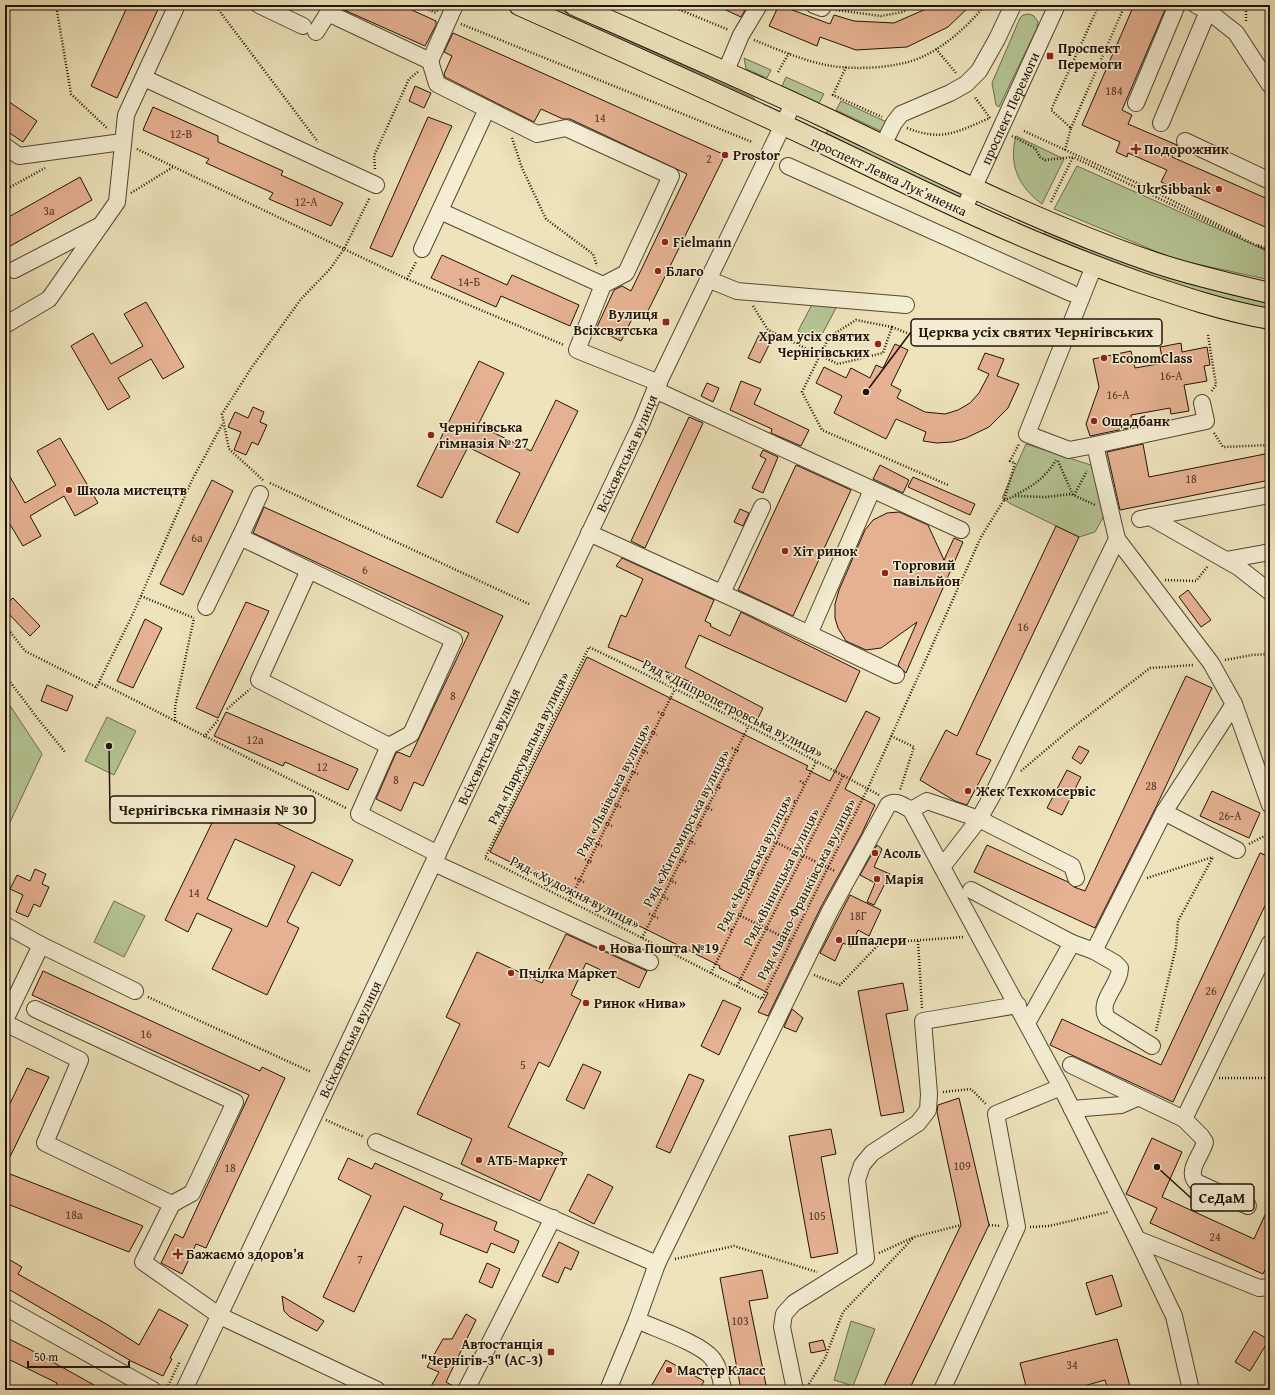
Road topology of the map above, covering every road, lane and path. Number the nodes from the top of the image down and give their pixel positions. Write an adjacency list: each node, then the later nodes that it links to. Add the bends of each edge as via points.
1 (56, 5): 40 (path, via 71,94)
2 (177, 5): 27 (street)
3 (215, 5): 48 (path)
4 (259, 5): 23 (street, via 310,29 328,13)
5 (418, 5): 20 (path)
6 (519, 5): 35 (main road, проспект Левка Лукʼяненка)
7 (574, 5): 19 (main road, проспект Левка Лукʼяненка)
8 (668, 5): 21 (path)
9 (759, 5): 21 (street)
10 (912, 5): 16 (path, via 903,12 881,16)
11 (985, 5): 24 (path, via 975,18 948,40 921,57 887,66 863,69)
12 (1013, 5): 42 (street, via 979,71 966,84 950,93 901,114)
13 (1099, 5): 36 (path, via 1051,110)
14 (1125, 5): 36 (path)
15 (1177, 5): 30 (street)
16 (818, 6)
17 (1053, 6): 37 (street, проспект Перемоги)
18 (1202, 8): 28 (street, via 1236,33); 34 (street)
19 (593, 9): 26 (main road, проспект Левка Лукʼяненка)
20 (452, 12): 23 (street); 41 (path)
21 (741, 35): 22 (path); 26 (street)
22 (789, 53): 24 (path, via 831,66); 25 (path)
23 (430, 61): 32 (street, via 437,84); 52 (path, via 409,79 374,156)
24 (846, 67): 29 (path)
25 (778, 72)
26 (724, 73): 31 (main road, проспект Левка Лукʼяненка)
27 (144, 78): 40 (street, via 126,115); 48 (street)
28 (1270, 86)
29 (833, 95)
30 (1136, 103)
31 (793, 104): 35 (street, Всіхсвятська вулиця); 42 (main road, проспект Левка Лукʼяненка)
32 (487, 110): 33 (street); 57 (street)
33 (505, 119): 67 (path, via 522,168 546,219 593,254); 67 (street, via 537,134 566,128 671,176 626,273)
34 (1161, 123)
35 (782, 124): 58 (main road, проспект Левка Лукʼяненка); 66 (street, Всіхсвятська вулиця)
36 (1071, 128): 45 (path)
37 (1000, 131): 47 (path, via 1035,148 1044,160); 53 (street, проспект Перемоги)
38 (1024, 131): 45 (path)
39 (1185, 141): 51 (street)
40 (122, 142): 44 (street); 50 (path); 55 (street)
41 (752, 142)
42 (883, 145): 53 (main road, проспект Левка Лукʼяненка)
43 (5, 146): 44 (street, via 19,156)
44 (65, 150): 54 (path, via 56,162)
45 (1065, 150): 46 (path)
46 (1075, 154): 47 (path); 62 (path, via 1148,188)
47 (1073, 157): 56 (path); 62 (path)
48 (334, 166): 52 (street)
49 (788, 166): 69 (street, via 954,246)
50 (173, 167): 55 (path); 60 (path)
51 (1270, 181)
52 (376, 185): 60 (path)
53 (973, 188): 58 (street, проспект Перемоги); 70 (main road, проспект Левка Лукʼяненка, via 1153,262)
54 (5, 190)
55 (117, 202): 59 (street)
56 (1051, 202)
57 (440, 211): 61 (street); 67 (street)
58 (963, 211): 63 (main road, проспект Левка Лукʼяненка)
59 (102, 224): 64 (street); 73 (street, via 49,299)
60 (344, 249): 65 (path); 82 (path, via 330,269 301,299 252,368 222,414)
61 (422, 249): 65 (path)
62 (1270, 251)
63 (1094, 266): 72 (main road, проспект Левка Лукʼяненка, via 1185,298); 86 (street, via 1027,434)
64 (14, 270)
65 (407, 280): 77 (path)
66 (710, 280): 68 (street); 79 (street, Всіхсвятська вулиця)
67 (603, 285): 77 (street)
68 (744, 292): 71 (street); 78 (path, via 768,330)
69 (1071, 293)
70 (1270, 293)
71 (906, 305)
72 (1270, 320)
73 (5, 325)
74 (892, 327): 75 (path); 78 (path, via 856,320 829,337); 78 (path, via 883,353 838,364)
75 (907, 333)
76 (1208, 335): 80 (path, via 1216,385)
77 (578, 350): 79 (street)
78 (819, 355): 87 (path, via 802,392 822,430)
79 (657, 387): 88 (street); 97 (street, Всіхсвятська вулиця)
80 (1202, 403): 81 (street)
81 (1206, 421): 84 (path, via 1223,447); 85 (street)
82 (224, 422): 106 (path, via 192,480); 107 (path, via 229,449 264,480)
83 (1020, 442): 93 (path, Ряд «Івано-Франківська вулиця», via 1010,460 1015,463)
84 (1270, 445)
85 (1096, 449): 86 (street, via 1069,450); 90 (path); 95 (street)
86 (1060, 454): 90 (path); 92 (path, via 1050,469 1032,486)
87 (948, 486)
88 (872, 490): 96 (street); 111 (street)
89 (260, 494): 98 (street)
90 (1074, 495): 92 (path); 95 (path)
91 (1270, 495): 101 (street, via 1145,518)
92 (1015, 496): 93 (path)
93 (1004, 500): 132 (path, Ряд «Івано-Франківська вулиця», via 981,537)
94 (762, 507): 105 (street)
95 (1110, 512): 99 (street)
96 (961, 530)
97 (589, 533): 105 (street); 195 (street, Всіхсвятська вулиця)
98 (240, 537): 102 (street); 108 (street)
99 (1116, 539): 103 (street); 175 (street, via 994,794)
100 (1270, 552): 101 (street)
101 (1222, 558): 103 (path, via 1196,581); 104 (street)
102 (309, 570): 117 (street); 133 (street, via 454,640 411,734)
103 (1147, 579): 114 (street)
104 (1270, 592)
105 (722, 593): 111 (street)
106 (141, 596): 109 (path); 118 (path)
107 (528, 604)
108 (206, 607): 109 (path)
109 (194, 618): 126 (path, via 175,707)
110 (5, 624): 118 (path, via 25,651 96,687)
111 (809, 634): 116 (street)
112 (589, 647): 119 (path, Ряд «Дніпропетровська вулиця»); 196 (path, Ряд «Паркувальна вулиця»)
113 (1270, 654): 114 (path)
114 (1212, 663): 120 (street); 148 (path, via 1150,668)
115 (5, 675): 138 (path)
116 (896, 675)
117 (259, 680): 121 (path); 133 (street)
118 (99, 682): 126 (path)
119 (675, 689): 123 (path, Ряд «Львівська вулиця»); 127 (path, Ряд «Дніпропетровська вулиця»)
120 (1234, 704): 160 (street); 171 (street)
121 (227, 709)
122 (658, 712): 123 (path)
123 (662, 715): 124 (path); 129 (path, Ряд «Львівська вулиця»)
124 (666, 716)
125 (218, 720): 131 (path)
126 (176, 721): 131 (path)
127 (748, 727): 136 (path, Ряд «Житомирська вулиця»); 141 (path, Ряд «Дніпропетровська вулиця»)
128 (649, 730): 129 (path)
129 (653, 733): 130 (path); 137 (path, Ряд «Львівська вулиця»)
130 (657, 735)
131 (204, 736): 172 (path)
132 (891, 736): 155 (path, Ряд «Івано-Франківська вулиця»); 163 (path, via 914,747)
133 (390, 746): 172 (street)
134 (732, 748): 136 (path)
135 (639, 749): 137 (path)
136 (736, 750): 139 (path); 143 (path, Ряд «Житомирська вулиця»)
137 (644, 751): 140 (path); 146 (path, Ряд «Львівська вулиця»)
138 (65, 752)
139 (740, 752)
140 (648, 753)
141 (816, 762): 149 (path, Ряд «Дніпропетровська вулиця»); 151 (path, Ряд «Черкаська вулиця»)
142 (723, 767): 143 (path)
143 (727, 769): 145 (path); 154 (path, Ряд «Житомирська вулиця»)
144 (629, 770): 146 (path)
145 (731, 771)
146 (634, 772): 147 (path); 156 (path, Ряд «Львівська вулиця»)
147 (638, 774)
148 (1016, 775)
149 (843, 776): 155 (path, Ряд «Дніпропетровська вулиця»); 192 (path, Ряд «Вінницька вулиця»)
150 (800, 781): 151 (path)
151 (805, 784): 162 (path, Ряд «Черкаська вулиця»)
152 (714, 785): 154 (path)
153 (620, 787): 156 (path)
154 (718, 787): 157 (path); 168 (path, Ряд «Житомирська вулиця»)
155 (868, 788): 159 (path, Ряд «Дніпропетровська вулиця»); 205 (path, Ряд «Івано-Франківська вулиця»)
156 (625, 789): 158 (path); 165 (path, Ряд «Львівська вулиця»)
157 (722, 789)
158 (629, 791)
159 (880, 795)
160 (1268, 795)
161 (791, 800): 162 (path)
162 (796, 802): 174 (path, Ряд «Черкаська вулиця»)
163 (896, 802): 170 (street); 242 (street, via 888,805 869,838)
164 (612, 803): 165 (path)
165 (617, 806): 167 (path); 178 (path, Ряд «Львівська вулиця»)
166 (703, 806): 168 (path)
167 (621, 807)
168 (707, 808): 169 (path); 179 (path, Ряд «Житомирська вулиця»)
169 (712, 810)
170 (910, 810): 175 (street, via 927,801); 204 (street)
171 (1164, 812): 191 (street); 216 (street)
172 (359, 814): 195 (street)
173 (782, 818): 174 (path)
174 (787, 820): 187 (path, Ряд «Черкаська вулиця»)
175 (979, 820): 204 (street); 210 (street, via 1072,866)
176 (603, 822): 178 (path)
177 (695, 823): 179 (path)
178 (607, 824): 180 (path); 188 (path, Ряд «Львівська вулиця»)
179 (699, 825): 181 (path); 185 (path, Ряд «Житомирська вулиця»)
180 (612, 826)
181 (703, 827)
182 (1270, 833): 191 (path)
183 (687, 839): 185 (path)
184 (771, 840): 187 (path)
185 (691, 841): 189 (path); 200 (path, Ряд «Житомирська вулиця»)
186 (593, 842): 188 (path)
187 (776, 842): 192 (path); 199 (path, Ряд «Черкаська вулиця»)
188 (597, 844): 190 (path); 201 (path, Ряд «Львівська вулиця»)
189 (695, 844)
190 (602, 846)
191 (1238, 850): 194 (path)
192 (803, 855): 205 (path); 231 (path, Ряд «Вінницька вулиця»)
193 (763, 856): 199 (path)
194 (1213, 857): 216 (path); 253 (path, via 1178,921 1176,947)
195 (436, 858): 241 (street); 263 (street, Всіхсвятська вулиця)
196 (486, 858): 223 (path, Ряд «Художня вулиця»)
197 (677, 858): 200 (path)
198 (585, 859): 201 (path)
199 (768, 859): 208 (path, Ряд «Черкаська вулиця»)
200 (681, 860): 202 (path); 213 (path, Ряд «Житомирська вулиця»)
201 (589, 861): 203 (path); 212 (path, Ряд «Львівська вулиця»)
202 (686, 862)
203 (593, 863)
204 (942, 867): 248 (street)
205 (828, 868): 206 (path); 235 (path, Ряд «Івано-Франківська вулиця»)
206 (835, 871)
207 (755, 872): 208 (path)
208 (760, 875): 219 (path, Ряд «Черкаська вулиця»)
209 (575, 878): 212 (path)
210 (1076, 878)
211 (667, 879): 213 (path)
212 (579, 880): 214 (path); 223 (path, Ряд «Львівська вулиця»)
213 (671, 881): 215 (path); 221 (path, Ряд «Житомирська вулиця»)
214 (584, 882)
215 (676, 883)
216 (1128, 885): 240 (street)
217 (971, 890): 237 (street)
218 (746, 891): 219 (path)
219 (750, 894): 226 (path, Ряд «Черкаська вулиця»)
220 (659, 895): 221 (path)
221 (663, 897): 222 (path); 227 (path, Ряд «Житомирська вулиця»)
222 (668, 899)
223 (569, 901): 234 (path, Ряд «Художня вулиця»)
224 (735, 913): 226 (path)
225 (650, 914): 227 (path)
226 (740, 915): 231 (path); 232 (path, Ряд «Черкаська вулиця»)
227 (653, 916): 228 (path); 234 (path, Ряд «Житомирська вулиця»)
228 (658, 918)
229 (5, 926): 239 (street)
230 (728, 928): 232 (path)
231 (766, 928): 235 (path); 244 (path, Ряд «Вінницька вулиця»)
232 (732, 930): 243 (path, Ряд «Черкаська вулиця»)
233 (968, 937): 236 (path)
234 (642, 938): 243 (path, Ряд «Художня вулиця»)
235 (791, 941): 246 (path, Ряд «Івано-Франківська вулиця»)
236 (918, 941): 242 (path, via 880,943 840,985); 250 (path)
237 (1072, 943): 240 (street); 252 (street)
238 (1270, 943): 256 (street)
239 (41, 945): 245 (street); 251 (street)
240 (1094, 952): 253 (street, via 1120,968 1120,974 1103,1012 1107,1018)
241 (650, 962)
242 (801, 970): 276 (street)
243 (710, 973): 244 (path, Ряд «Художня вулиця»)
244 (737, 987): 246 (path, Ряд «Художня вулиця»)
245 (135, 991)
246 (762, 999)
247 (156, 1000): 255 (path)
248 (1018, 1005): 250 (street); 252 (street)
249 (35, 1009): 267 (street, via 235,1102 192,1193)
250 (923, 1021): 259 (street)
251 (5, 1022): 267 (street, via 80,1060 45,1143)
252 (1027, 1023): 258 (street)
253 (1152, 1046)
254 (1071, 1065): 260 (street)
255 (311, 1072)
256 (1204, 1078): 257 (path); 264 (street)
257 (1270, 1078)
258 (1061, 1087): 261 (street); 262 (street)
259 (929, 1094): 262 (path, via 971,1089); 277 (street, via 928,1110 918,1123 872,1153 862,1165 857,1180 866,1258)
260 (1137, 1098): 261 (street, via 1121,1106); 264 (street)
261 (1072, 1109): 268 (street)
262 (996, 1114): 290 (street, via 1017,1227)
263 (315, 1116): 265 (path); 280 (street, Всіхсвятська вулиця)
264 (1184, 1119): 269 (street, via 1205,1142 1192,1170 1192,1177 1196,1182)
265 (357, 1134)
266 (376, 1142): 270 (street)
267 (172, 1204): 280 (street, via 143,1262)
268 (1121, 1206): 272 (path, via 1109,1212 1049,1226); 274 (street)
269 (1248, 1206)
270 (553, 1218): 276 (street); 285 (street)
271 (961, 1224): 273 (path)
272 (1027, 1227)
273 (914, 1237): 275 (path); 289 (path, via 843,1312 824,1358)
274 (1137, 1239): 278 (street, via 1259,1288); 291 (street, via 1174,1316)
275 (882, 1252)
276 (657, 1264): 277 (path, via 734,1246); 281 (street)
277 (834, 1278): 288 (street, via 794,1303 784,1314 782,1327)
278 (1270, 1287)
279 (5, 1307): 282 (street)
280 (220, 1316): 283 (street, Всіхсвятська вулиця); 284 (street)
281 (637, 1320): 286 (street); 287 (street, via 704,1350 713,1358)
282 (153, 1390)
283 (184, 1390)
284 (378, 1390)
285 (466, 1390)
286 (608, 1390)
287 (723, 1390)
288 (795, 1390)
289 (806, 1390)
290 (942, 1390)
291 (1191, 1390)

